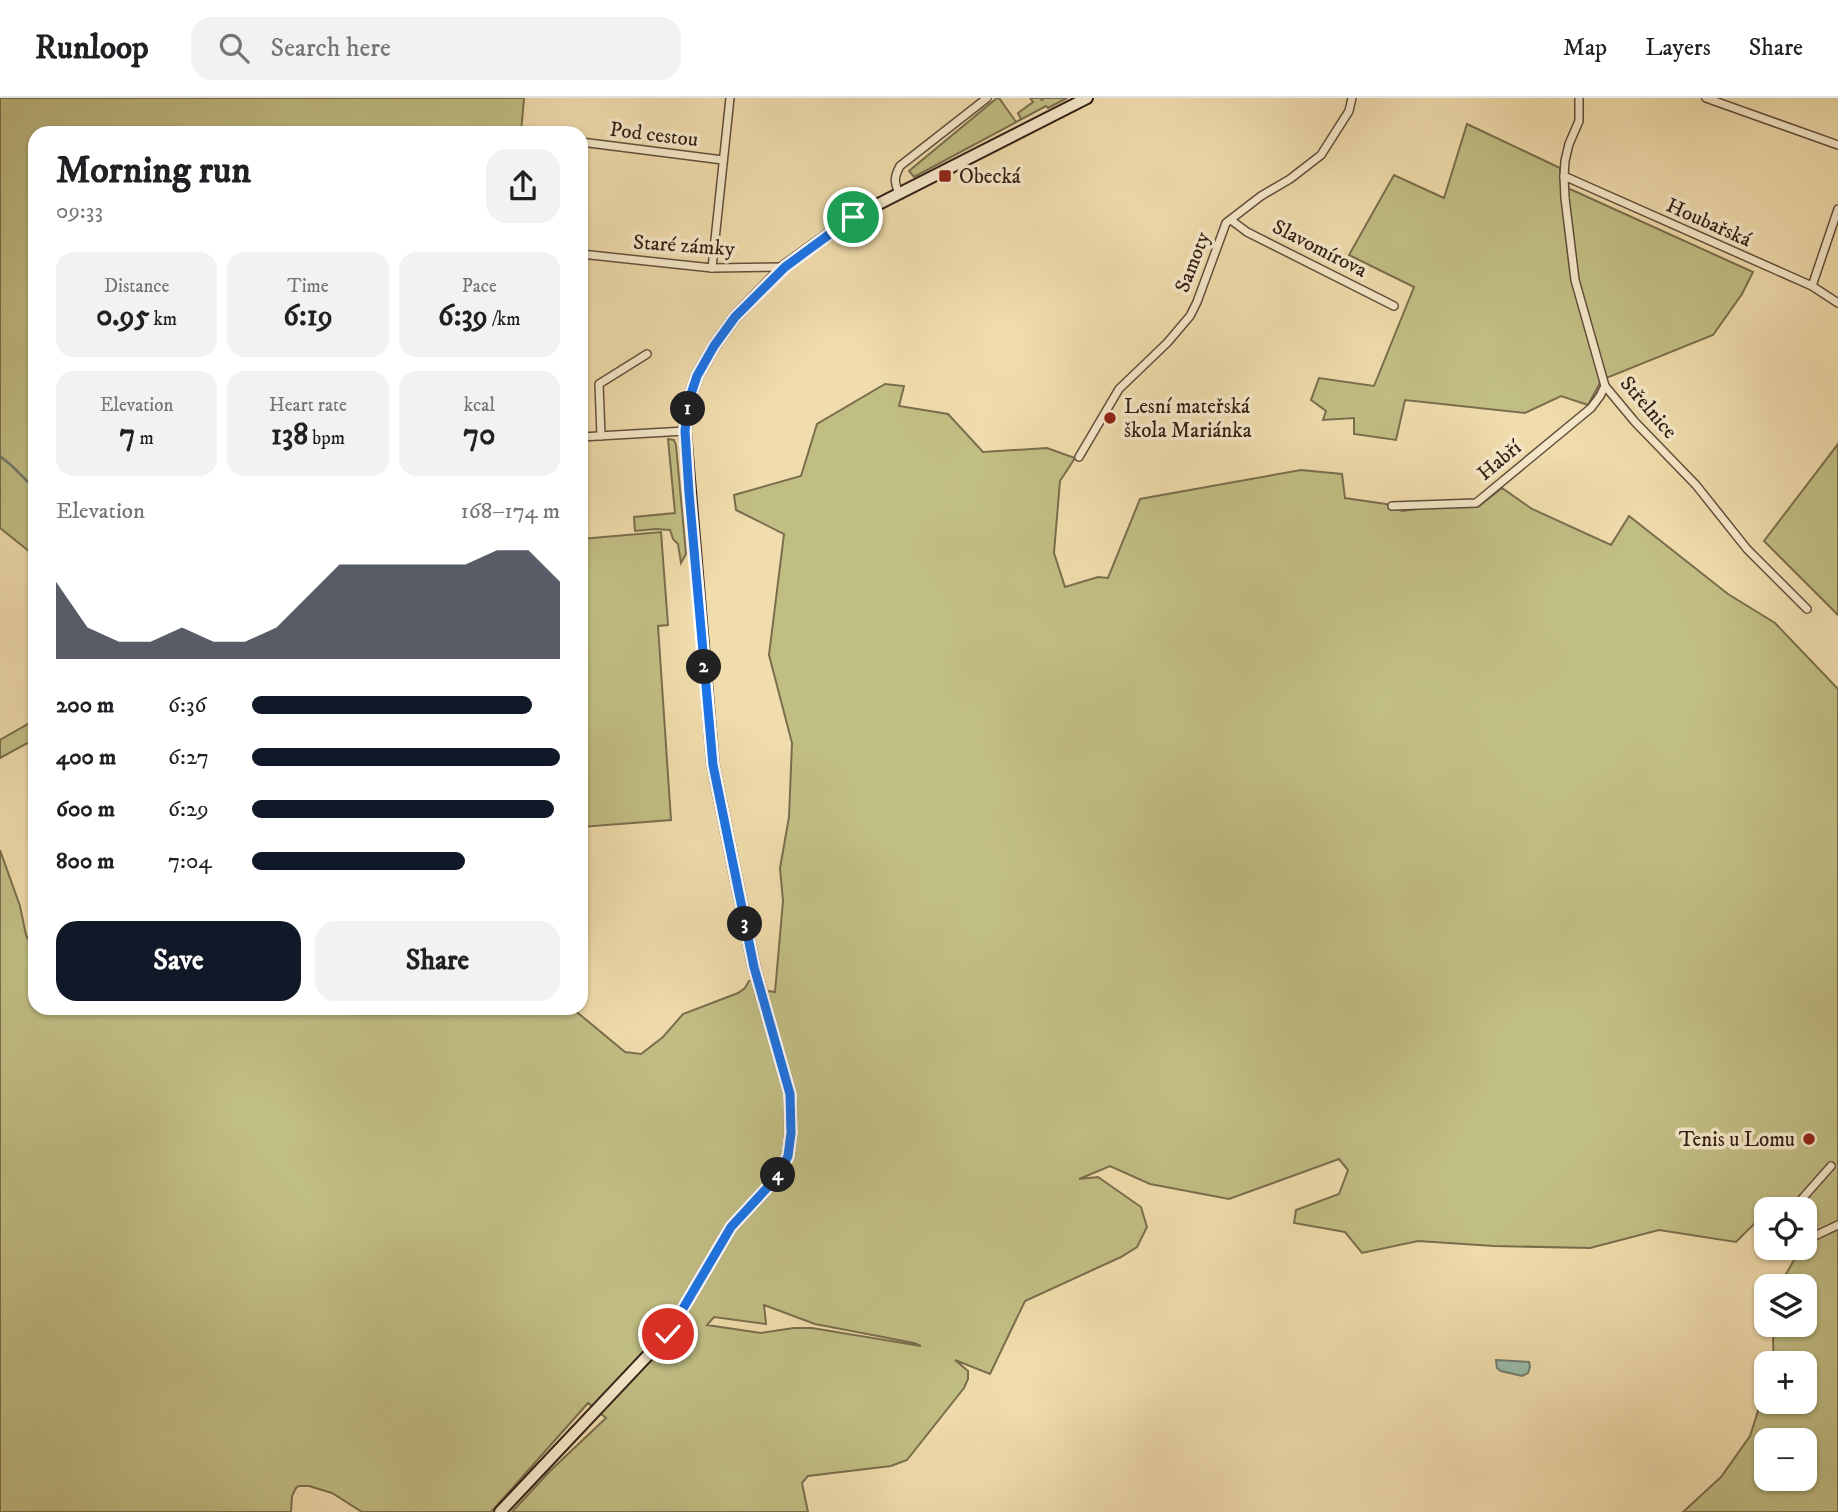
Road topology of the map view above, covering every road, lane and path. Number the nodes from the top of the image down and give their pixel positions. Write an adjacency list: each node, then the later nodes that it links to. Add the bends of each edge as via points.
1 (730, 98): 9 (street)
2 (987, 98): 11 (street, via 900,166 894,183)
3 (1087, 98): 11 (street)
4 (1352, 98): 13 (street, Samoty, via 1349,111 1321,155)
5 (1579, 98): 10 (street, Střelnice, via 1579,121 1569,144)
6 (1706, 98): 8 (street)
7 (588, 143): 9 (street, Pod cestou)
8 (1838, 145)
9 (723, 160): 16 (street)
10 (1564, 176): 17 (street, Houbařská); 21 (street, Střelnice, via 1575,280)
11 (900, 193): 15 (street, via 848,221)
12 (1838, 209): 17 (street)
13 (1231, 220): 19 (street, Slavomírova); 25 (street, Samoty, via 1190,316 1119,389)
14 (588, 255): 16 (street, Staré zámky)
15 (785, 267): 16 (street, Staré zámky); 22 (street, via 735,317 714,346 697,376)
16 (712, 268)
17 (1812, 286): 18 (street, Houbařská)
18 (1838, 303)
19 (1394, 306)
20 (647, 354): 23 (street, via 599,384)
21 (1605, 386): 26 (street, Habří, via 1591,408 1476,503); 27 (street, Střelnice, via 1696,485 1747,549)
22 (685, 431): 23 (street); 32 (street, via 713,765 757,978 790,1094 788,1156 779,1175 731,1227 668,1334)
23 (601, 436): 24 (street)
24 (588, 437)
25 (1079, 457)
26 (1392, 506)
27 (1807, 608)
28 (1831, 1166): 29 (street)
29 (1804, 1197)
30 (1838, 1225): 31 (street)
31 (1817, 1235)
32 (500, 1512)

